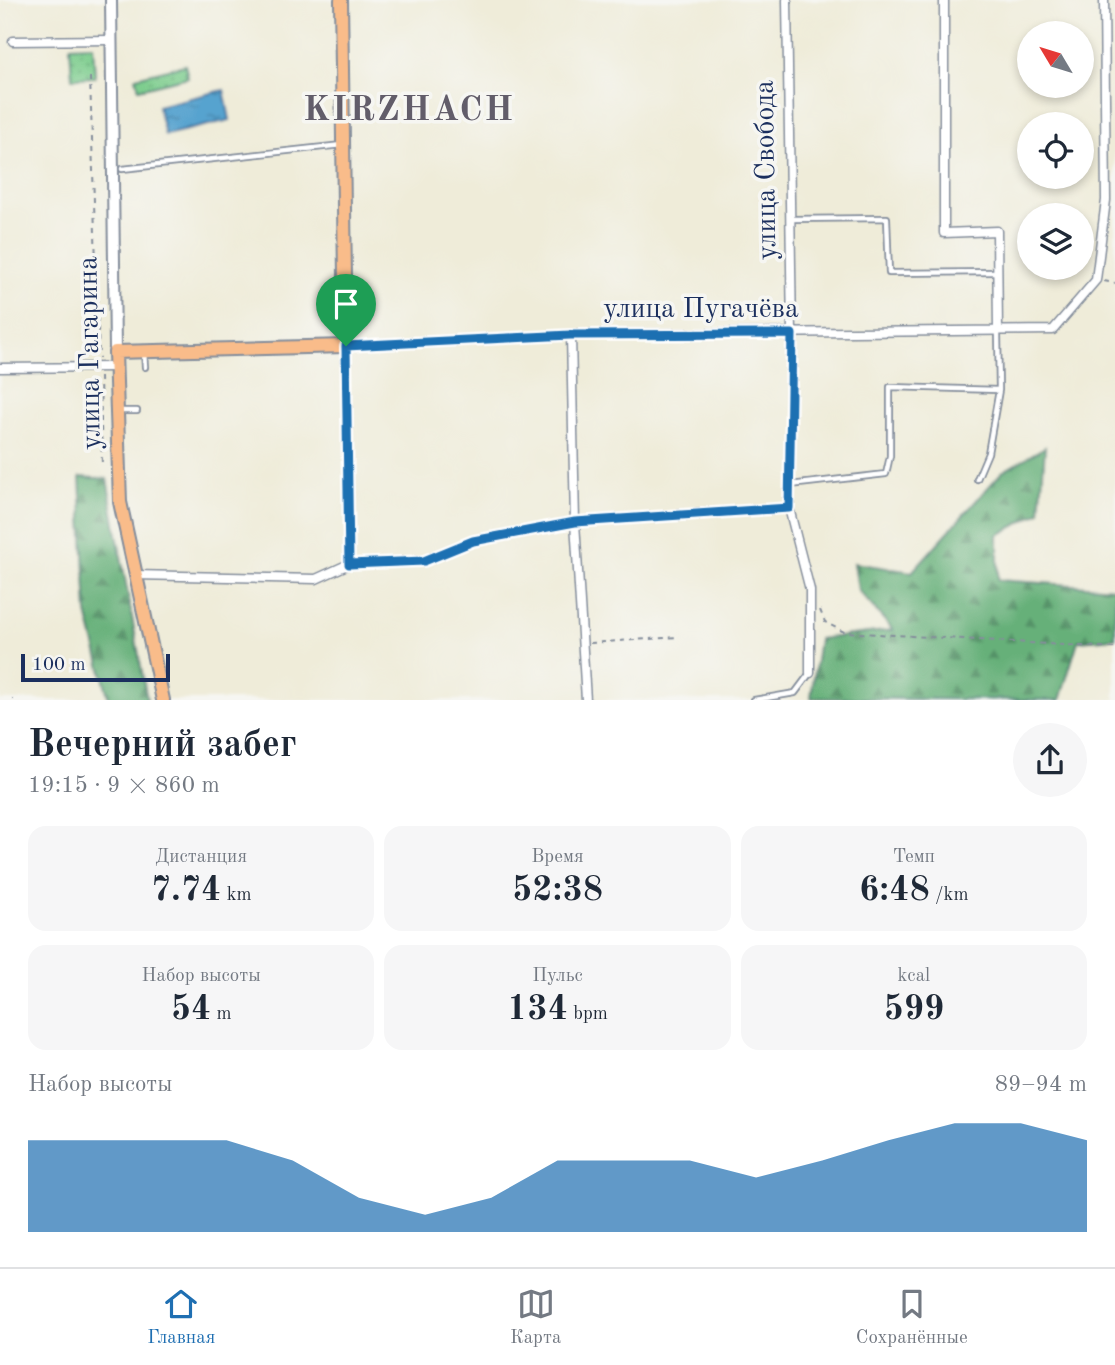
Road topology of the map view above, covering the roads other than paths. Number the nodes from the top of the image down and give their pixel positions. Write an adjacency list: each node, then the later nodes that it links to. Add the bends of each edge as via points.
1 (111, 0): 6 (street, улица Гагарина)
2 (341, 0): 8 (main road)
3 (787, 0): 10 (street, улица Свобода)
4 (944, 0): 11 (street, via 944,233 997,231)
5 (1104, 0): 12 (street, улица Пугачёва, via 1106,200 1096,280 1053,330)
6 (111, 40): 7 (street); 17 (street, улица Гагарина)
7 (13, 41)
8 (343, 145): 9 (lane); 15 (main road)
9 (122, 169)
10 (790, 219): 11 (lane, via 887,218 889,272); 13 (street, улица Свобода)
11 (997, 272): 12 (street)
12 (998, 331): 13 (street, улица Пугачёва); 21 (lane)
13 (792, 334): 14 (street, улица Пугачёва); 25 (street, улица Свобода)
14 (570, 335): 15 (street, улица Пугачёва); 27 (street)
15 (346, 346): 16 (main road, улица Пугачёва); 28 (street)
16 (144, 351): 17 (main road, улица Пугачёва); 19 (lane)
17 (115, 352): 18 (main road, улица Гагарина)
18 (115, 367): 20 (street); 22 (main road, улица Гагарина)
19 (145, 367)
20 (0, 368)
21 (999, 390): 24 (lane, via 988,453); 25 (lane, via 890,387 886,474)
22 (116, 411): 23 (lane); 29 (main road, улица Гагарина, via 120,502)
23 (137, 411)
24 (977, 479)
25 (790, 485): 26 (street, улица Свобода)
26 (789, 508): 27 (street); 30 (street, улица Свобода, via 810,590)
27 (575, 522): 28 (street, via 473,541 424,561); 32 (street)
28 (349, 564): 29 (street, via 316,579)
29 (134, 575): 31 (main road, улица Гагарина)
30 (810, 673): 33 (lane, via 795,693)
31 (163, 700)
32 (586, 700)
33 (754, 700)

